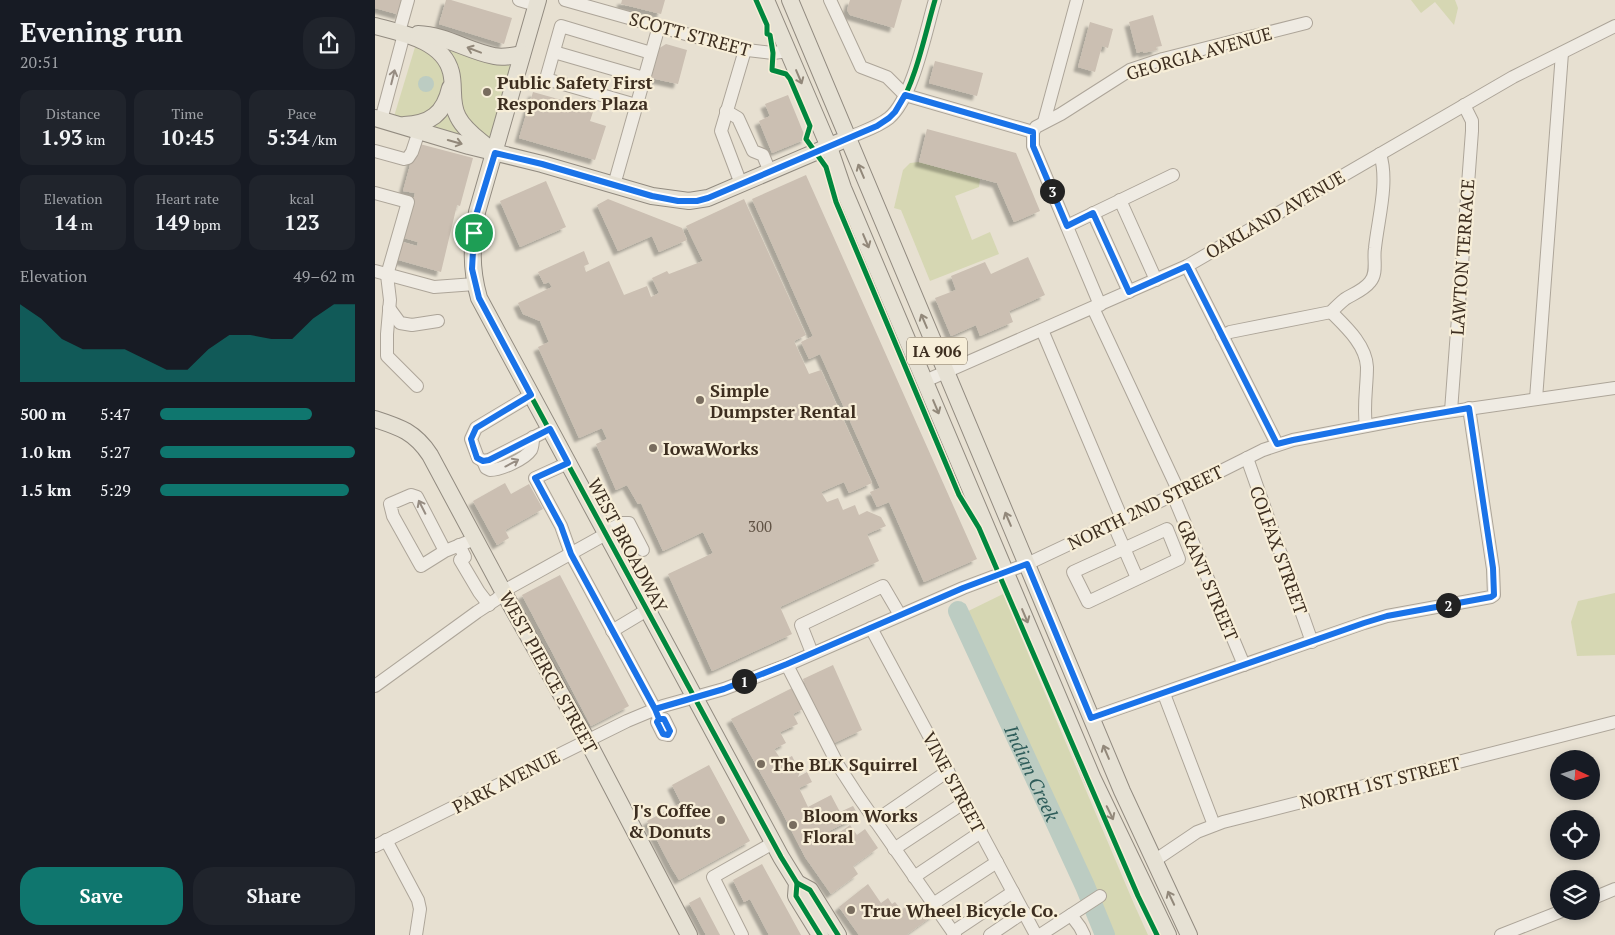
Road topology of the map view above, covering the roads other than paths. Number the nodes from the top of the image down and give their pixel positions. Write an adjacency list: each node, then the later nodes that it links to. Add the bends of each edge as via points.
1 (519, 0): 9 (street)
2 (565, 0): 12 (street, SCOTT STREET)
3 (766, 0): 16 (main road, IA 906)
4 (790, 0): 32 (main road, IA 906)
5 (829, 0): 23 (street, via 861,67 887,78)
6 (935, 0): 23 (street)
7 (1077, 0): 28 (street)
8 (410, 2): 14 (street)
9 (537, 2): 20 (main road, WEST BROADWAY)
10 (1306, 22): 28 (street, GEORGIA AVENUE, via 1130,70)
11 (375, 26): 14 (main road)
12 (659, 26): 15 (street, SCOTT STREET); 18 (street)
13 (1615, 26): 19 (street, OAKLAND AVENUE)
14 (401, 33): 20 (main road, one-way to 14, via 493,56 444,38); 22 (main road, via 422,40 440,53 449,67); 27 (street, one-way to 14)
15 (745, 50): 16 (street, SCOTT STREET); 26 (street)
16 (787, 51): 33 (main road, IA 906, one-way to 33)
17 (554, 52): 18 (street, via 561,26); 21 (street); 24 (street, via 545,79)
18 (651, 53): 21 (street)
19 (1562, 53): 25 (street, OAKLAND AVENUE); 61 (street)
20 (522, 54): 35 (main road, WEST BROADWAY)
21 (644, 78): 24 (street)
22 (452, 81): 29 (main road, via 445,104 432,119); 35 (main road, via 458,118)
23 (905, 95): 31 (street); 32 (street, via 889,118)
24 (637, 105): 40 (street)
25 (1464, 105): 36 (street, OAKLAND AVENUE); 63 (street, LAWTON TERRACE, via 1472,121 1472,131)
26 (726, 111): 37 (street, via 738,118 753,150 763,155); 39 (street, via 721,131)
27 (378, 119): 29 (main road)
28 (1044, 122): 31 (street, GEORGIA AVENUE)
29 (399, 126): 30 (main road)
30 (419, 131): 34 (street, via 408,158); 35 (main road, one-way to 35)
31 (1033, 132): 44 (street, GRANT STREET, via 1033,146)
32 (848, 138): 33 (main road); 56 (main road, IA 906, one-way to 32)
33 (829, 147): 37 (main road); 57 (main road, IA 906, one-way to 57, via 843,188)
34 (375, 151)
35 (495, 153): 40 (main road); 48 (main road, WEST BROADWAY, via 477,212 472,265)
36 (1380, 154): 45 (street, OAKLAND AVENUE); 52 (street, via 1383,176 1374,275 1366,286)
37 (770, 172): 39 (main road)
38 (1173, 175): 42 (street)
39 (741, 184): 40 (main road, via 689,202)
40 (614, 185)
41 (375, 193): 46 (street, via 408,202)
42 (1120, 200): 43 (street); 47 (street)
43 (1093, 213): 44 (street); 49 (street)
44 (1067, 226): 50 (street, GRANT STREET)
45 (1187, 266): 47 (street, OAKLAND AVENUE); 55 (street)
46 (381, 273): 48 (street, via 434,287); 51 (street, via 390,300)
47 (1156, 280): 49 (street, OAKLAND AVENUE)
48 (475, 284): 60 (main road, WEST BROADWAY, via 487,315)
49 (1129, 292): 50 (street, OAKLAND AVENUE)
50 (1096, 306): 54 (street, OAKLAND AVENUE); 70 (street, GRANT STREET)
51 (389, 308): 53 (street, via 400,323); 58 (street, via 387,356)
52 (1331, 312): 55 (street); 65 (street, via 1362,348 1367,366)
53 (438, 322)
54 (1042, 330): 56 (street, OAKLAND AVENUE); 71 (street)
55 (1222, 336): 67 (street)
56 (946, 372): 57 (street, OAKLAND AVENUE); 79 (main road, IA 906, one-way to 56)
57 (925, 381): 80 (main road, IA 906, one-way to 80)
58 (417, 386)
59 (1615, 388): 61 (street, NORTH 2ND STREET)
60 (531, 395): 66 (main road, WEST BROADWAY); 66 (street, one-way to 66, via 476,428 471,439 477,458 489,460)
61 (1536, 399): 62 (street, NORTH 2ND STREET)
62 (1469, 408): 63 (street, NORTH 2ND STREET); 88 (street, via 1494,595 1387,616)
63 (1451, 411): 65 (street, NORTH 2ND STREET)
64 (375, 419): 73 (main road, WEST PIERCE STREET, via 413,434 422,444)
65 (1366, 426): 67 (street, NORTH 2ND STREET)
66 (550, 429): 69 (main road, WEST BROADWAY)
67 (1277, 444): 68 (street, NORTH 2ND STREET)
68 (1247, 458): 70 (street, NORTH 2ND STREET); 88 (street, COLFAX STREET)
69 (568, 463): 72 (main road, WEST BROADWAY); 78 (street, via 535,478 561,526)
70 (1176, 493): 71 (street, NORTH 2ND STREET); 91 (street, GRANT STREET)
71 (1117, 521): 75 (street); 79 (street, NORTH 2ND STREET)
72 (606, 533): 77 (street, via 629,522); 78 (street); 84 (main road, WEST BROADWAY)
73 (475, 539): 74 (street); 82 (main road, WEST PIERCE STREET)
74 (459, 545): 76 (street); 83 (street, via 465,557 460,560)
75 (1124, 548): 81 (street); 81 (street, via 1167,529 1179,559); 81 (street, via 1073,572 1088,602)
76 (445, 550): 76 (street, one-way to 76, via 417,497 411,495 391,504 393,516 421,566)
77 (643, 550)
78 (571, 554): 82 (street); 87 (street)
79 (1027, 564): 80 (street, NORTH 2ND STREET); 96 (main road, IA 906)
80 (1006, 571): 85 (street, NORTH 2ND STREET); 128 (main road, IA 906, one-way to 128, via 1093,779)
81 (1137, 578)
82 (504, 593): 83 (street); 98 (main road, WEST PIERCE STREET)
83 (489, 605): 92 (street)
84 (647, 610): 87 (street); 94 (main road, WEST BROADWAY)
85 (900, 615): 86 (street, NORTH 2ND STREET); 89 (street, via 883,586 801,625)
86 (871, 628): 89 (street, NORTH 2ND STREET); 99 (street, VINE STREET)
87 (612, 631): 95 (street)
88 (1312, 642): 91 (street)
89 (812, 653): 90 (street, NORTH 2ND STREET)
90 (787, 664): 94 (street, NORTH 2ND STREET); 101 (street, via 838,765)
91 (1243, 665): 93 (street)
92 (375, 686)
93 (1164, 694): 96 (street); 102 (street)
94 (695, 698): 95 (street, PARK AVENUE); 105 (main road, WEST BROADWAY)
95 (657, 714): 98 (street, PARK AVENUE)
96 (1091, 718): 107 (main road, IA 906, one-way to 96)
97 (1615, 722): 102 (street, NORTH 1ST STREET)
98 (587, 740): 104 (street, PARK AVENUE); 121 (main road, WEST PIERCE STREET)
99 (948, 771): 100 (street, VINE STREET); 101 (street)
100 (965, 802): 103 (street, VINE STREET); 106 (street)
101 (875, 821): 106 (street)
102 (1214, 825): 107 (street, NORTH 1ST STREET, via 1197,832)
103 (981, 832): 108 (street, VINE STREET); 109 (street)
104 (381, 843): 120 (street, via 418,900 420,909)
105 (773, 843): 110 (main road, WEST BROADWAY); 122 (street, via 713,877)
106 (894, 849): 109 (street)
107 (1154, 861): 129 (main road, IA 906, one-way to 107)
108 (997, 862): 112 (street, VINE STREET); 115 (street)
109 (914, 876): 115 (street)
110 (797, 883): 123 (main road, WEST BROADWAY, via 796,896); 124 (main road, WEST BROADWAY, via 810,890)
111 (1615, 889): 113 (street)
112 (1013, 892): 116 (street, VINE STREET); 119 (street)
113 (1600, 895)
114 (1100, 896): 117 (street)
115 (933, 904): 119 (street)
116 (1024, 912): 125 (street); 126 (street, VINE STREET)
117 (1071, 915): 126 (street); 127 (street)
118 (1550, 916): 130 (street)
119 (954, 933)
120 (416, 935)
121 (689, 935)
122 (742, 935)
123 (820, 935)
124 (838, 935)
125 (990, 935)
126 (1038, 935)
127 (1084, 935)
128 (1168, 935)
129 (1189, 935)
130 (1501, 935)

